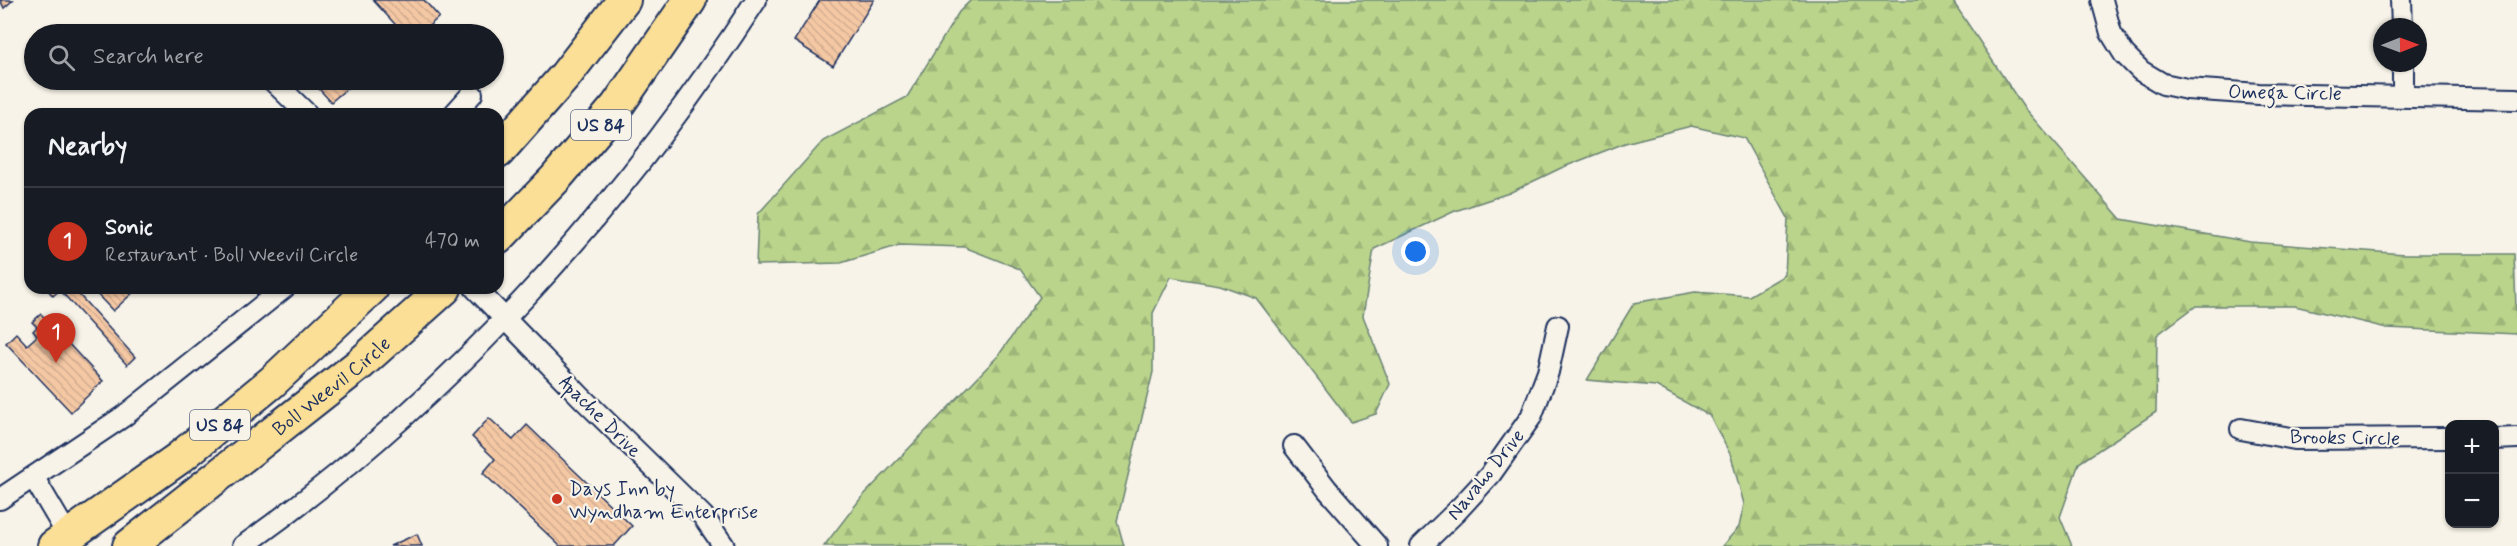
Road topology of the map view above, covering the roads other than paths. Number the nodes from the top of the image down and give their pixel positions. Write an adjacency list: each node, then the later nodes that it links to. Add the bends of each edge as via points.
1 (624, 0): 14 (highway, US 84)
2 (690, 0): 15 (highway, US 84, via 617,106)
3 (756, 0): 20 (street, via 644,156)
4 (2102, 0): 10 (street, Omega Circle, via 2111,33 2124,54 2141,71 2163,84 2259,94)
5 (2402, 0): 6 (street)
6 (2402, 18)
7 (2403, 72): 10 (street)
8 (282, 90): 12 (street)
9 (472, 94): 13 (street)
10 (2403, 95): 11 (street, Omega Circle)
11 (2517, 99)
12 (301, 108)
13 (459, 108)
14 (504, 145)
15 (504, 232)
16 (276, 294): 27 (street, via 124,416)
17 (366, 294): 29 (highway, Boll Weevil Circle / US 84, via 272,382)
18 (438, 294): 30 (highway, Boll Weevil Circle / US 84, via 360,364)
19 (482, 294): 20 (street, Apache Drive)
20 (506, 319): 31 (street, via 423,401 295,509); 32 (street, Apache Drive, via 703,516)
21 (1558, 326): 34 (street, Navaho Drive, via 1548,372 1531,417 1490,475)
22 (2241, 429): 23 (street, Brooks Circle, via 2295,439)
23 (2445, 438)
24 (2517, 438): 25 (street)
25 (2499, 439)
26 (1294, 446): 33 (street)
27 (34, 478): 28 (street); 29 (street)
28 (0, 499)
29 (66, 543)
30 (129, 546)
31 (243, 546)
32 (724, 546)
33 (1377, 546)
34 (1420, 546)

